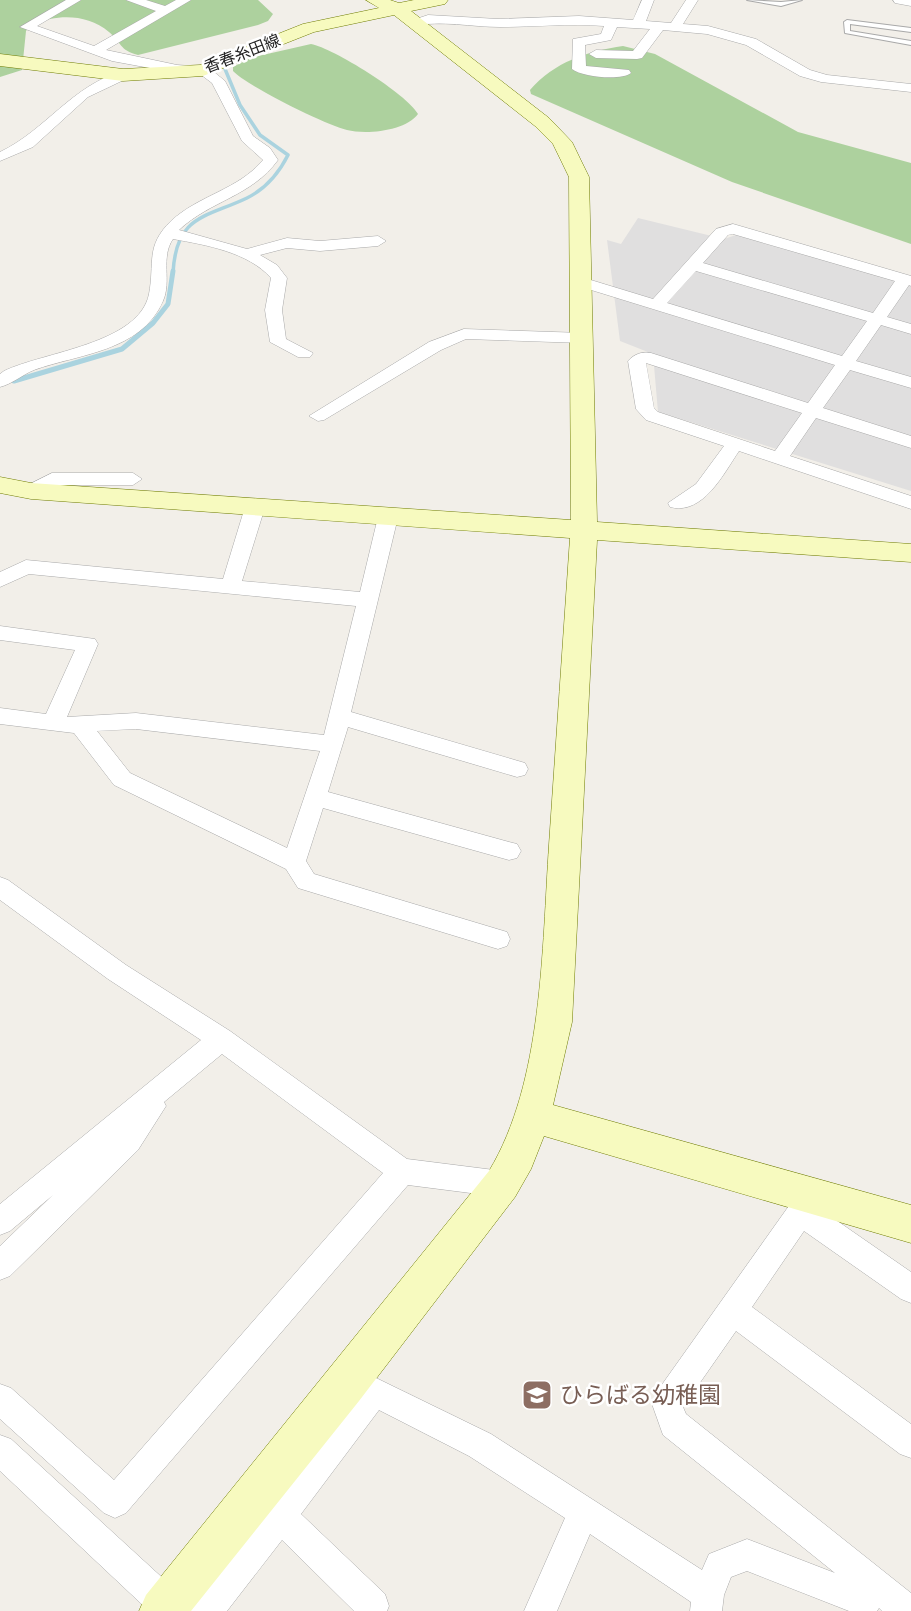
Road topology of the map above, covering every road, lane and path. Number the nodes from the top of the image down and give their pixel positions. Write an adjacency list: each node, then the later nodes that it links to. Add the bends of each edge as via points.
1 (75, 0): 19 (street, via 26,27)
2 (132, 0): 11 (street)
3 (185, 0): 11 (street)
4 (439, 0): 12 (street, 香春糸田線)
5 (648, 0): 14 (street)
6 (692, 0): 16 (street)
7 (750, 0): 8 (lane, via 781,4)
8 (799, 0)
9 (900, 0): 10 (street)
10 (911, 2)
11 (166, 10): 19 (street)
12 (395, 10): 13 (street, via 428,19 498,23); 22 (street, 香春糸田線, via 309,28); 33 (street, via 527,109 562,142 579,177)
13 (612, 22): 14 (street); 23 (street, via 606,37 578,42 579,69)
14 (638, 24): 15 (street)
15 (660, 26): 16 (street); 20 (street, via 637,55)
16 (675, 27): 25 (street, via 751,42 826,79)
17 (911, 30): 18 (lane, via 847,22 847,32)
18 (911, 43)
19 (95, 51): 22 (street, via 136,63)
20 (596, 54)
21 (0, 60): 24 (street, 香春糸田線)
22 (203, 69): 24 (street, 香春糸田線); 28 (street, via 218,81 247,138 271,160 243,189 201,205 183,216)
23 (624, 73)
24 (123, 75): 26 (street, via 83,94 44,131)
25 (911, 88)
26 (5, 156): 27 (street)
27 (0, 171)
28 (169, 233): 30 (street, via 208,240); 40 (street, via 162,244 157,296 140,323 103,344 23,369)
29 (378, 240): 30 (street, via 320,246 287,243)
30 (245, 254): 38 (street, via 276,272 279,278 272,316 278,342)
31 (693, 265): 32 (street, via 722,232 733,229); 34 (street); 35 (street)
32 (908, 280): 35 (street)
33 (581, 282): 34 (street); 37 (street)
34 (657, 304): 39 (street)
35 (877, 319): 36 (street); 39 (street)
36 (911, 329)
37 (583, 338): 43 (street, via 464,334 435,346); 54 (street)
38 (304, 353)
39 (847, 363): 41 (street); 42 (street)
40 (0, 382)
41 (911, 383)
42 (813, 410): 44 (street); 45 (street, via 645,357 637,361 645,409 652,416); 46 (street)
43 (318, 416)
44 (911, 442)
45 (735, 444): 46 (street); 50 (street, via 699,492)
46 (779, 458): 51 (street)
47 (133, 479): 49 (street, via 52,479)
48 (0, 485): 49 (street)
49 (31, 491): 52 (street)
50 (677, 503)
51 (911, 503)
52 (255, 507): 53 (street); 57 (street)
53 (388, 517): 54 (street); 58 (street)
54 (584, 530): 55 (street); 73 (street, via 554,1022)
55 (911, 553)
56 (0, 580): 57 (street, via 26,567)
57 (231, 586): 58 (street)
58 (369, 600): 61 (street)
59 (0, 633): 62 (street, via 88,644)
60 (0, 716): 62 (street)
61 (340, 717): 64 (street); 65 (street)
62 (53, 724): 63 (street)
63 (79, 724): 64 (street, via 136,721); 68 (street, via 122,779)
64 (333, 744): 66 (street)
65 (517, 769)
66 (315, 797): 67 (street); 68 (street)
67 (509, 851)
68 (294, 862): 70 (street, via 306,881)
69 (0, 887): 71 (street, via 117,972)
70 (498, 939)
71 (221, 1039): 72 (street); 74 (street)
72 (168, 1083): 77 (street); 79 (street, via 128,1141)
73 (532, 1116): 75 (street); 76 (street)
74 (402, 1171): 75 (street); 82 (street, via 115,1502)
75 (502, 1184): 89 (street)
76 (807, 1204): 78 (street); 80 (street); 81 (street)
77 (0, 1222)
78 (911, 1224)
79 (0, 1266)
80 (911, 1289)
81 (732, 1310): 83 (street); 87 (street, via 667,1404 674,1424)
82 (0, 1399)
83 (911, 1443)
84 (0, 1450): 89 (street)
85 (584, 1513): 86 (street, via 480,1445 374,1392); 88 (street, via 672,1568); 92 (street)
86 (281, 1517): 90 (street); 91 (street)
87 (874, 1584): 88 (street, via 864,1601 747,1555 720,1565); 93 (street)
88 (707, 1603)
89 (164, 1608)
90 (373, 1609)
91 (205, 1611)
92 (540, 1611)
93 (908, 1611)

